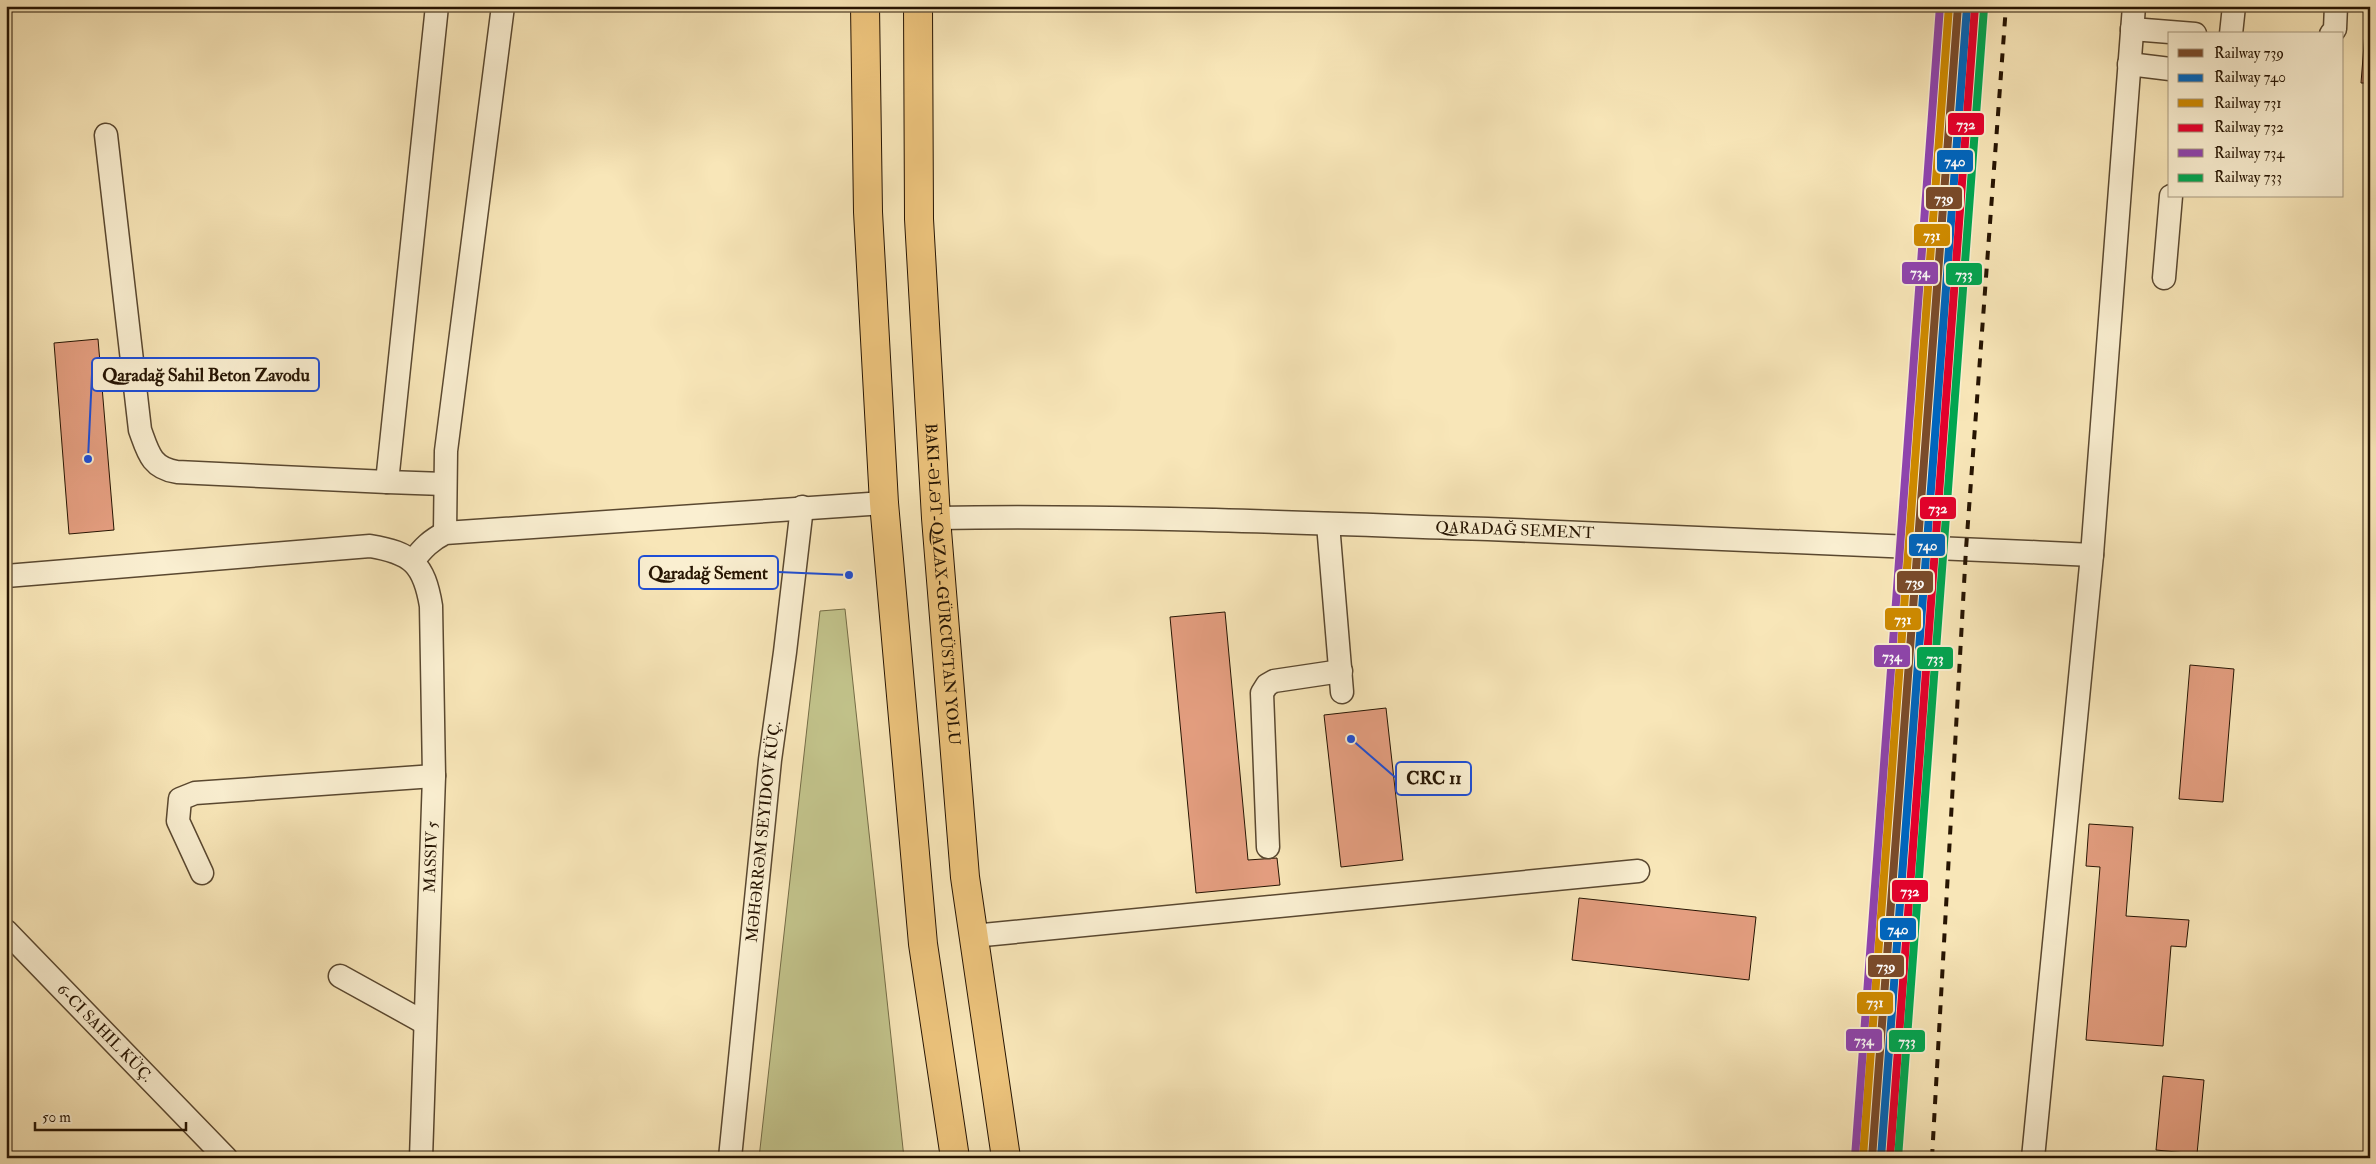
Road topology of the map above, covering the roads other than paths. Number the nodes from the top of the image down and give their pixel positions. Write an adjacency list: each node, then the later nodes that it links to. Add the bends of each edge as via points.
1 (437, 6): 17 (street)
2 (503, 6): 18 (street)
3 (865, 6): 19 (highway, via 868,212)
4 (918, 6): 21 (highway, via 919,219)
5 (2134, 6): 8 (street)
6 (2234, 6): 10 (street)
7 (2336, 6): 11 (street)
8 (2132, 29): 9 (street); 12 (street)
9 (2170, 32)
10 (2231, 32)
11 (2333, 32)
12 (2129, 64): 13 (street); 24 (street)
13 (2168, 69)
14 (106, 135): 17 (street, via 140,430 154,462 165,470 177,472)
15 (2171, 198): 16 (street)
16 (2164, 278)
17 (387, 482): 18 (street)
18 (444, 484): 23 (street)
19 (884, 503): 20 (street); 38 (highway, via 923,944)
20 (802, 507): 23 (street); 37 (street, MƏHƏRRƏM SEYIDOV KÜÇ., via 770,760)
21 (936, 518): 22 (street, QARADAĞ SEMENT, via 1040,517); 32 (highway, via 965,877)
22 (1328, 524): 24 (street, QARADAĞ SEMENT); 28 (street, via 1342,681 1274,681 1266,685 1262,693)
23 (446, 533): 25 (street, via 422,548)
24 (2092, 555): 40 (street)
25 (413, 560): 26 (street, via 389,549 370,546); 27 (street, MASSIV 5, via 428,586 431,606)
26 (6, 576)
27 (434, 776): 30 (street, via 195,793 180,799 178,822); 34 (street, MASSIV 5)
28 (1268, 847)
29 (1638, 871): 32 (street)
30 (202, 873)
31 (6, 931): 35 (street)
32 (973, 936): 39 (highway)
33 (340, 976): 34 (street)
34 (425, 1023): 36 (street, MASSIV 5)
35 (226, 1158)
36 (421, 1158)
37 (730, 1158)
38 (955, 1158)
39 (1006, 1158)
40 (2033, 1158)

